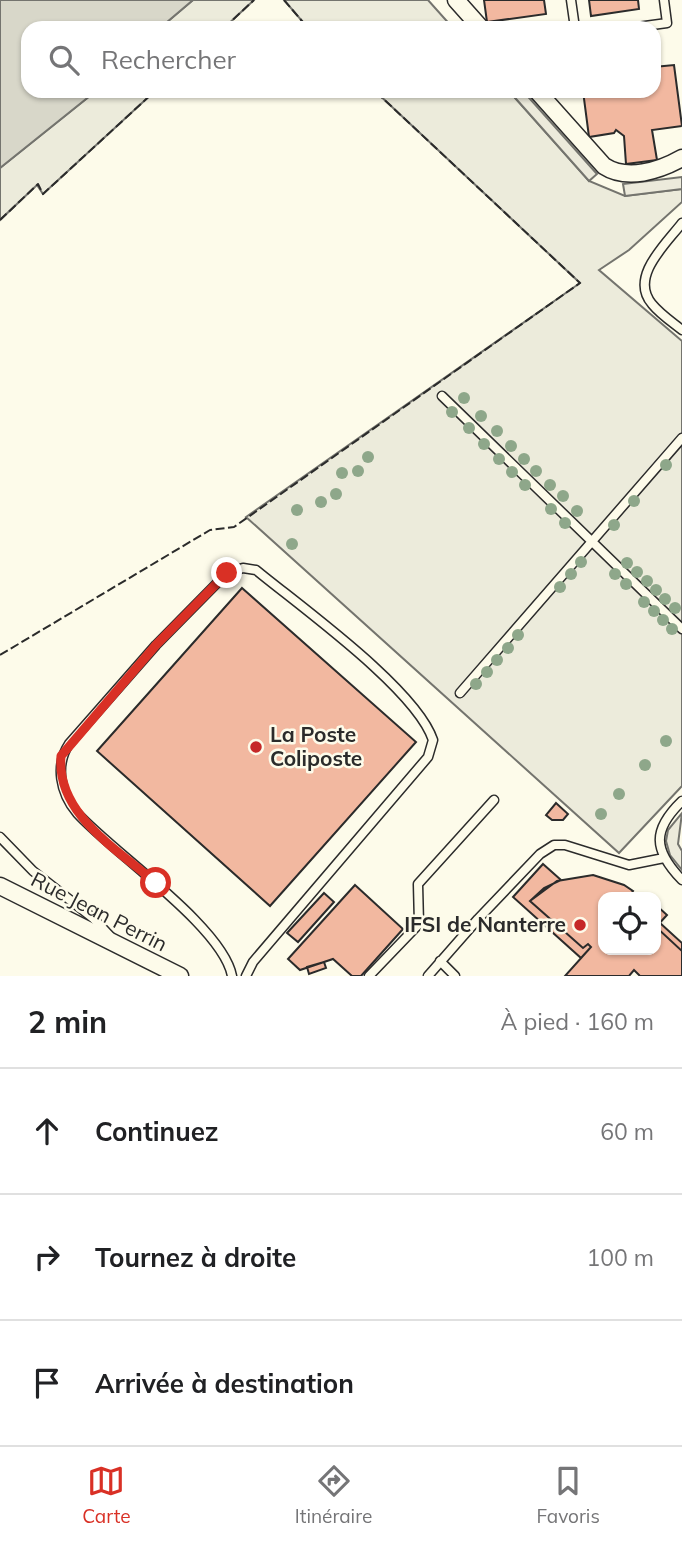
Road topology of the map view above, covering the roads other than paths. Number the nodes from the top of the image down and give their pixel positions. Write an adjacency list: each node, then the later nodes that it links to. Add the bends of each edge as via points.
1 (456, 0): 4 (street)
2 (571, 0): 5 (lane)
3 (664, 0): 6 (lane, via 667,23)
4 (475, 21)
5 (574, 21)
6 (661, 24)
7 (543, 98): 8 (street, via 604,166 617,174 661,169)
8 (682, 158)
9 (682, 223): 10 (lane, via 644,275 650,303)
10 (682, 330)
11 (442, 396): 13 (lane)
12 (682, 438): 13 (lane)
13 (592, 541): 14 (lane); 15 (lane)
14 (682, 629)
15 (460, 693)
16 (494, 800): 27 (lane, via 418,884 419,924)
17 (682, 801): 19 (lane, via 664,818 660,830)
18 (0, 837): 22 (lane)
19 (664, 858): 20 (lane); 23 (lane, via 620,864 554,845 540,854)
20 (682, 880)
21 (0, 886): 22 (street, Rue Jean Perrin)
22 (119, 946): 24 (street, Rue Jean Perrin)
23 (440, 961): 28 (lane); 29 (lane)
24 (180, 976)
25 (232, 976): 26 (lane, via 229,963 204,933 76,812 60,769 69,744 156,645 227,573 243,568 256,570 356,652 415,707 433,740 428,757 253,962)
26 (246, 976)
27 (369, 976)
28 (428, 976)
29 (455, 976)

